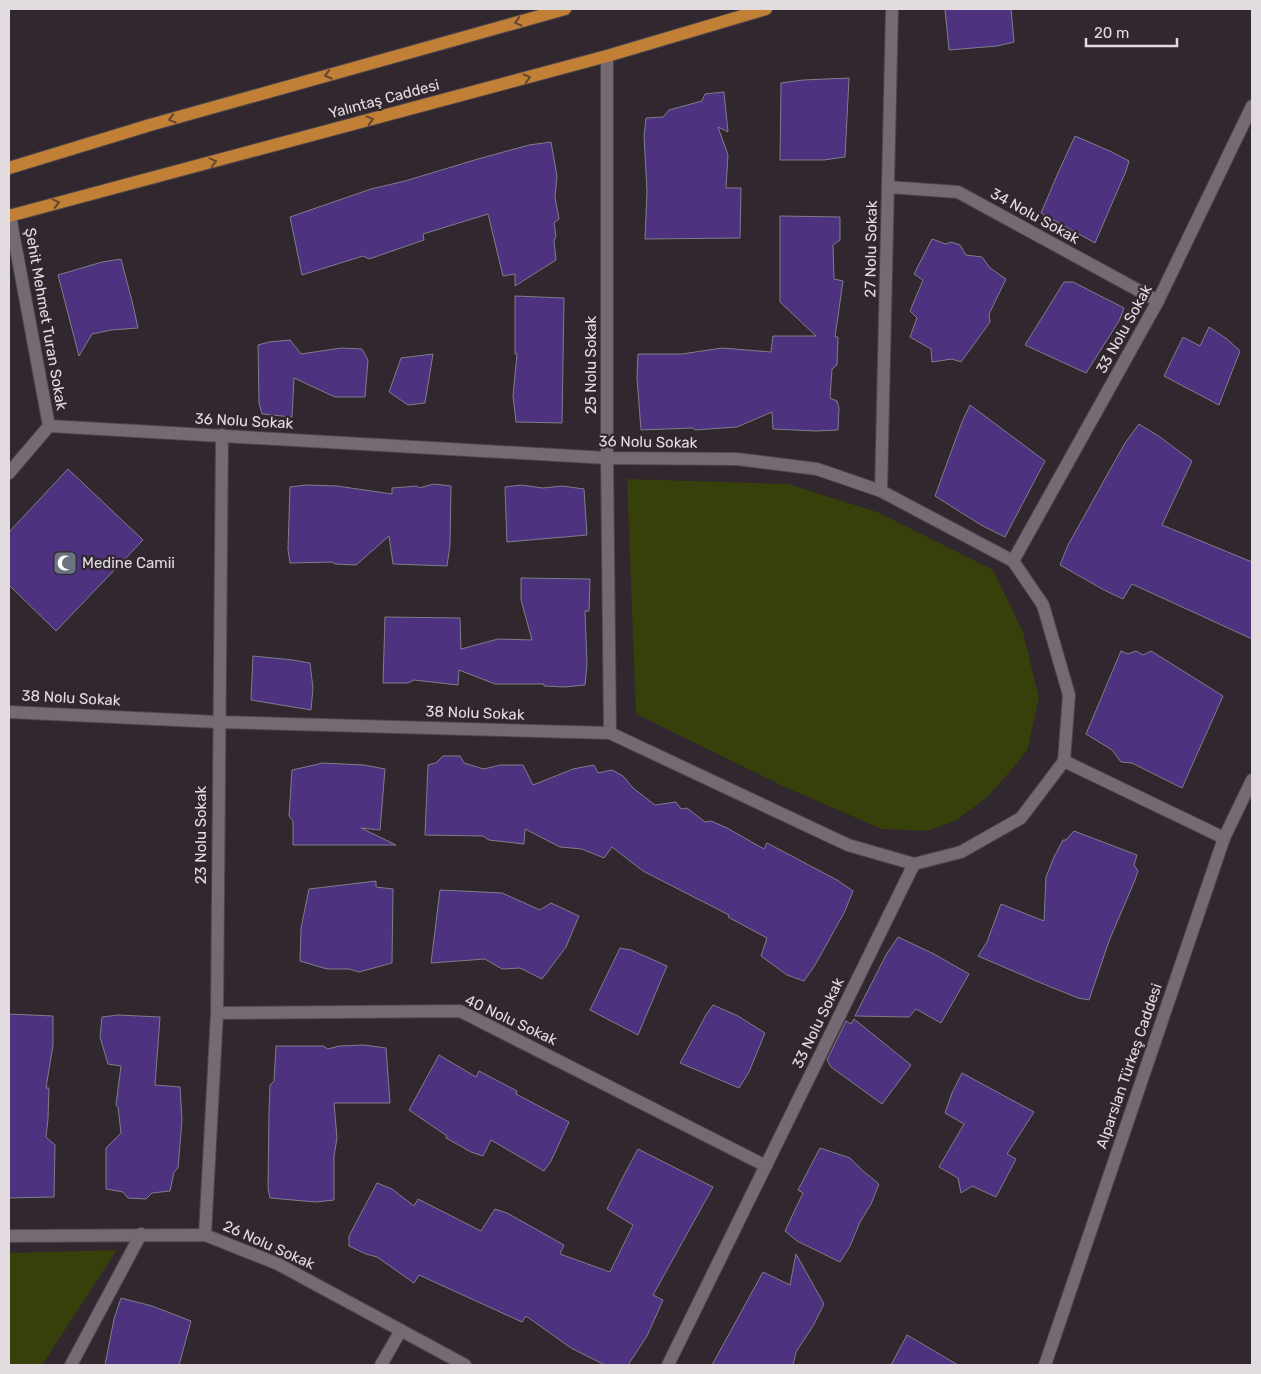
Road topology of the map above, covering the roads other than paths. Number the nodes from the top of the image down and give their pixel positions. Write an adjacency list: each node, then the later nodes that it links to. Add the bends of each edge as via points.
1 (565, 9): 6 (main road, one-way to 6, via 150,125)
2 (766, 9): 4 (main road, Yalıntaş Caddesi)
3 (892, 9): 7 (street, 27 Nolu Sokak)
4 (607, 56): 8 (main road, Yalıntaş Caddesi, one-way to 4); 12 (street, 25 Nolu Sokak)
5 (1252, 106): 9 (street, 33 Nolu Sokak)
6 (9, 168)
7 (888, 187): 9 (street, 34 Nolu Sokak, via 958,192); 14 (street, 27 Nolu Sokak)
8 (10, 216): 10 (street, Şehit Mehmet Turan Sokak)
9 (1158, 301): 15 (street, 33 Nolu Sokak)
10 (49, 426): 11 (street, 36 Nolu Sokak); 13 (street, Şehit Mehmet Turan Sokak)
11 (222, 436): 12 (street, 36 Nolu Sokak); 17 (street, 23 Nolu Sokak)
12 (607, 458): 14 (street, 36 Nolu Sokak, via 737,459 818,469); 18 (street, 25 Nolu Sokak)
13 (9, 474)
14 (881, 490): 15 (street, 36 Nolu Sokak)
15 (1013, 562): 19 (street, 36 Nolu Sokak, via 1043,604 1069,695)
16 (9, 712): 17 (street, 38 Nolu Sokak)
17 (218, 722): 18 (street, 38 Nolu Sokak); 23 (street, 23 Nolu Sokak)
18 (610, 733): 22 (street, 38 Nolu Sokak, via 848,845)
19 (1064, 761): 21 (street); 22 (street, via 1021,818 961,852)
20 (1252, 780): 21 (street, Alparslan Türkeş Caddesi)
21 (1224, 838): 33 (street, Alparslan Türkeş Caddesi)
22 (914, 864): 24 (street, 33 Nolu Sokak)
23 (216, 1013): 24 (street, 40 Nolu Sokak, via 460,1010); 26 (street, 23 Nolu Sokak)
24 (766, 1166): 32 (street, 33 Nolu Sokak)
25 (141, 1234): 26 (street, 26 Nolu Sokak); 27 (street, 26 Nolu Sokak); 29 (street)
26 (205, 1235): 28 (street, 26 Nolu Sokak, via 278,1264)
27 (9, 1236)
28 (401, 1330): 30 (street); 31 (street, 26 Nolu Sokak)
29 (71, 1365)
30 (381, 1365)
31 (465, 1365)
32 (668, 1365)
33 (1045, 1365)

